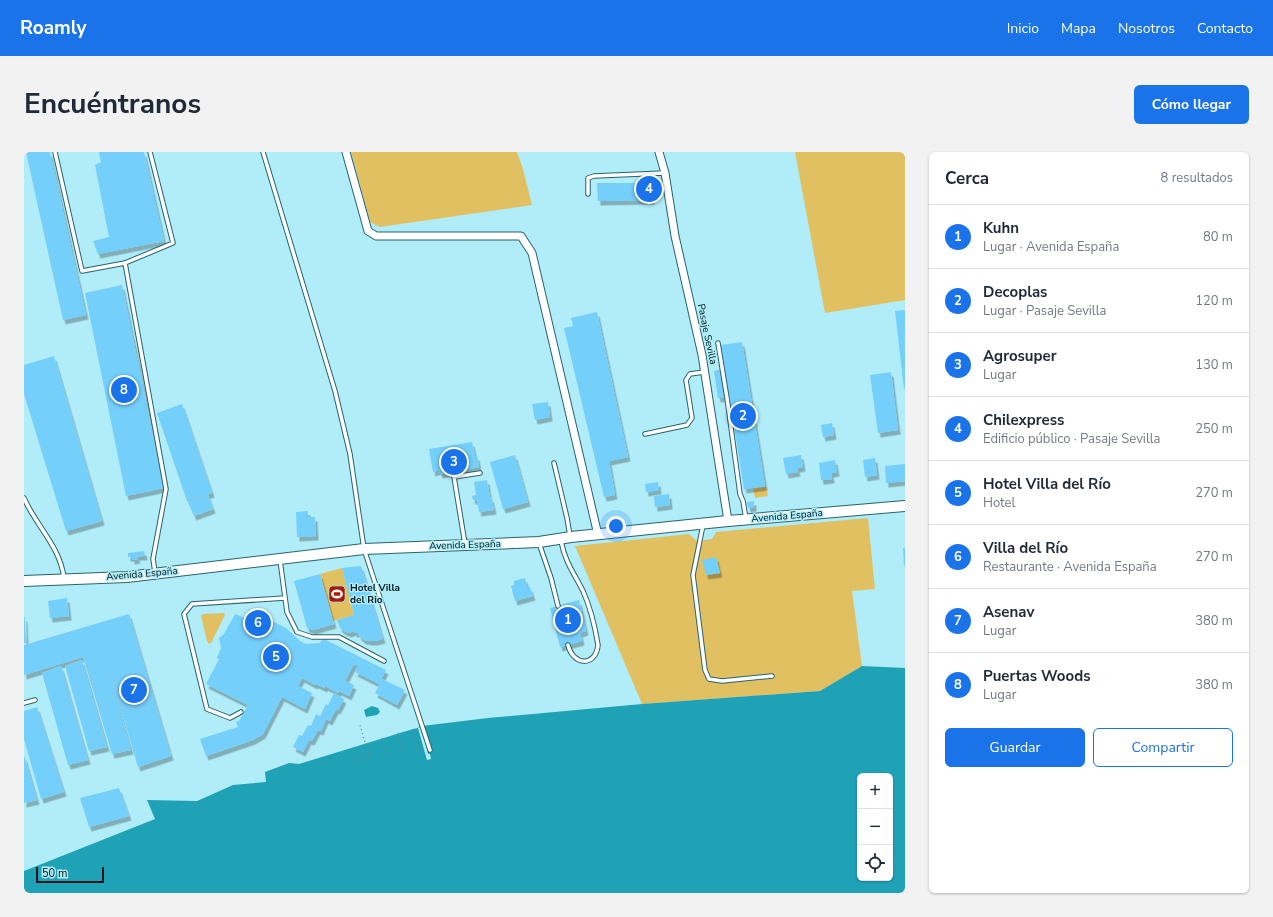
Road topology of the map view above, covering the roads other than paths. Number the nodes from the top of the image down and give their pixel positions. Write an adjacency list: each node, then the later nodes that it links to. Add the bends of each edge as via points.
1 (55, 152): 8 (lane, via 82,271)
2 (150, 152): 8 (lane, via 173,243)
3 (263, 152): 23 (lane, via 337,398 350,454)
4 (346, 152): 19 (street, via 368,231 376,236 521,236 532,253)
5 (659, 152): 6 (street, Pasaje Sevilla)
6 (665, 173): 7 (lane, via 594,176 588,178); 10 (street, Pasaje Sevilla, via 675,236)
7 (588, 194)
8 (124, 263): 25 (lane, via 166,489 153,559)
9 (718, 343): 16 (lane)
10 (704, 372): 11 (lane, via 690,374 686,380 692,418 687,426); 17 (street, Pasaje Sevilla)
11 (645, 434)
12 (554, 463): 20 (lane, via 568,518)
13 (480, 473): 22 (lane, via 454,477)
14 (24, 498): 26 (lane, via 56,551)
15 (905, 506): 16 (main road, Avenida España)
16 (746, 520): 17 (main road, Avenida España)
17 (728, 521): 18 (main road, Avenida España)
18 (703, 524): 19 (main road, Avenida España); 32 (lane, via 692,575 705,670 709,679 722,681)
19 (598, 535): 20 (main road, Avenida España)
20 (566, 538): 21 (main road, Avenida España); 30 (lane, via 568,564 590,610 598,645 596,654 584,661 572,656)
21 (539, 542): 22 (main road, Avenida España); 29 (lane)
22 (466, 545): 23 (main road, Avenida España)
23 (364, 549): 24 (main road, Avenida España); 36 (lane)
24 (279, 559): 25 (main road, Avenida España); 28 (lane)
25 (155, 574): 26 (main road, Avenida España)
26 (64, 579): 27 (main road, Avenida España)
27 (24, 581)
28 (285, 598): 31 (lane, via 297,632 312,637 339,637); 35 (lane, via 192,604 184,614 207,709 230,718)
29 (558, 606)
30 (568, 645)
31 (384, 661)
32 (772, 676)
33 (35, 700): 34 (lane)
34 (24, 703)
35 (241, 712)
36 (430, 750)

